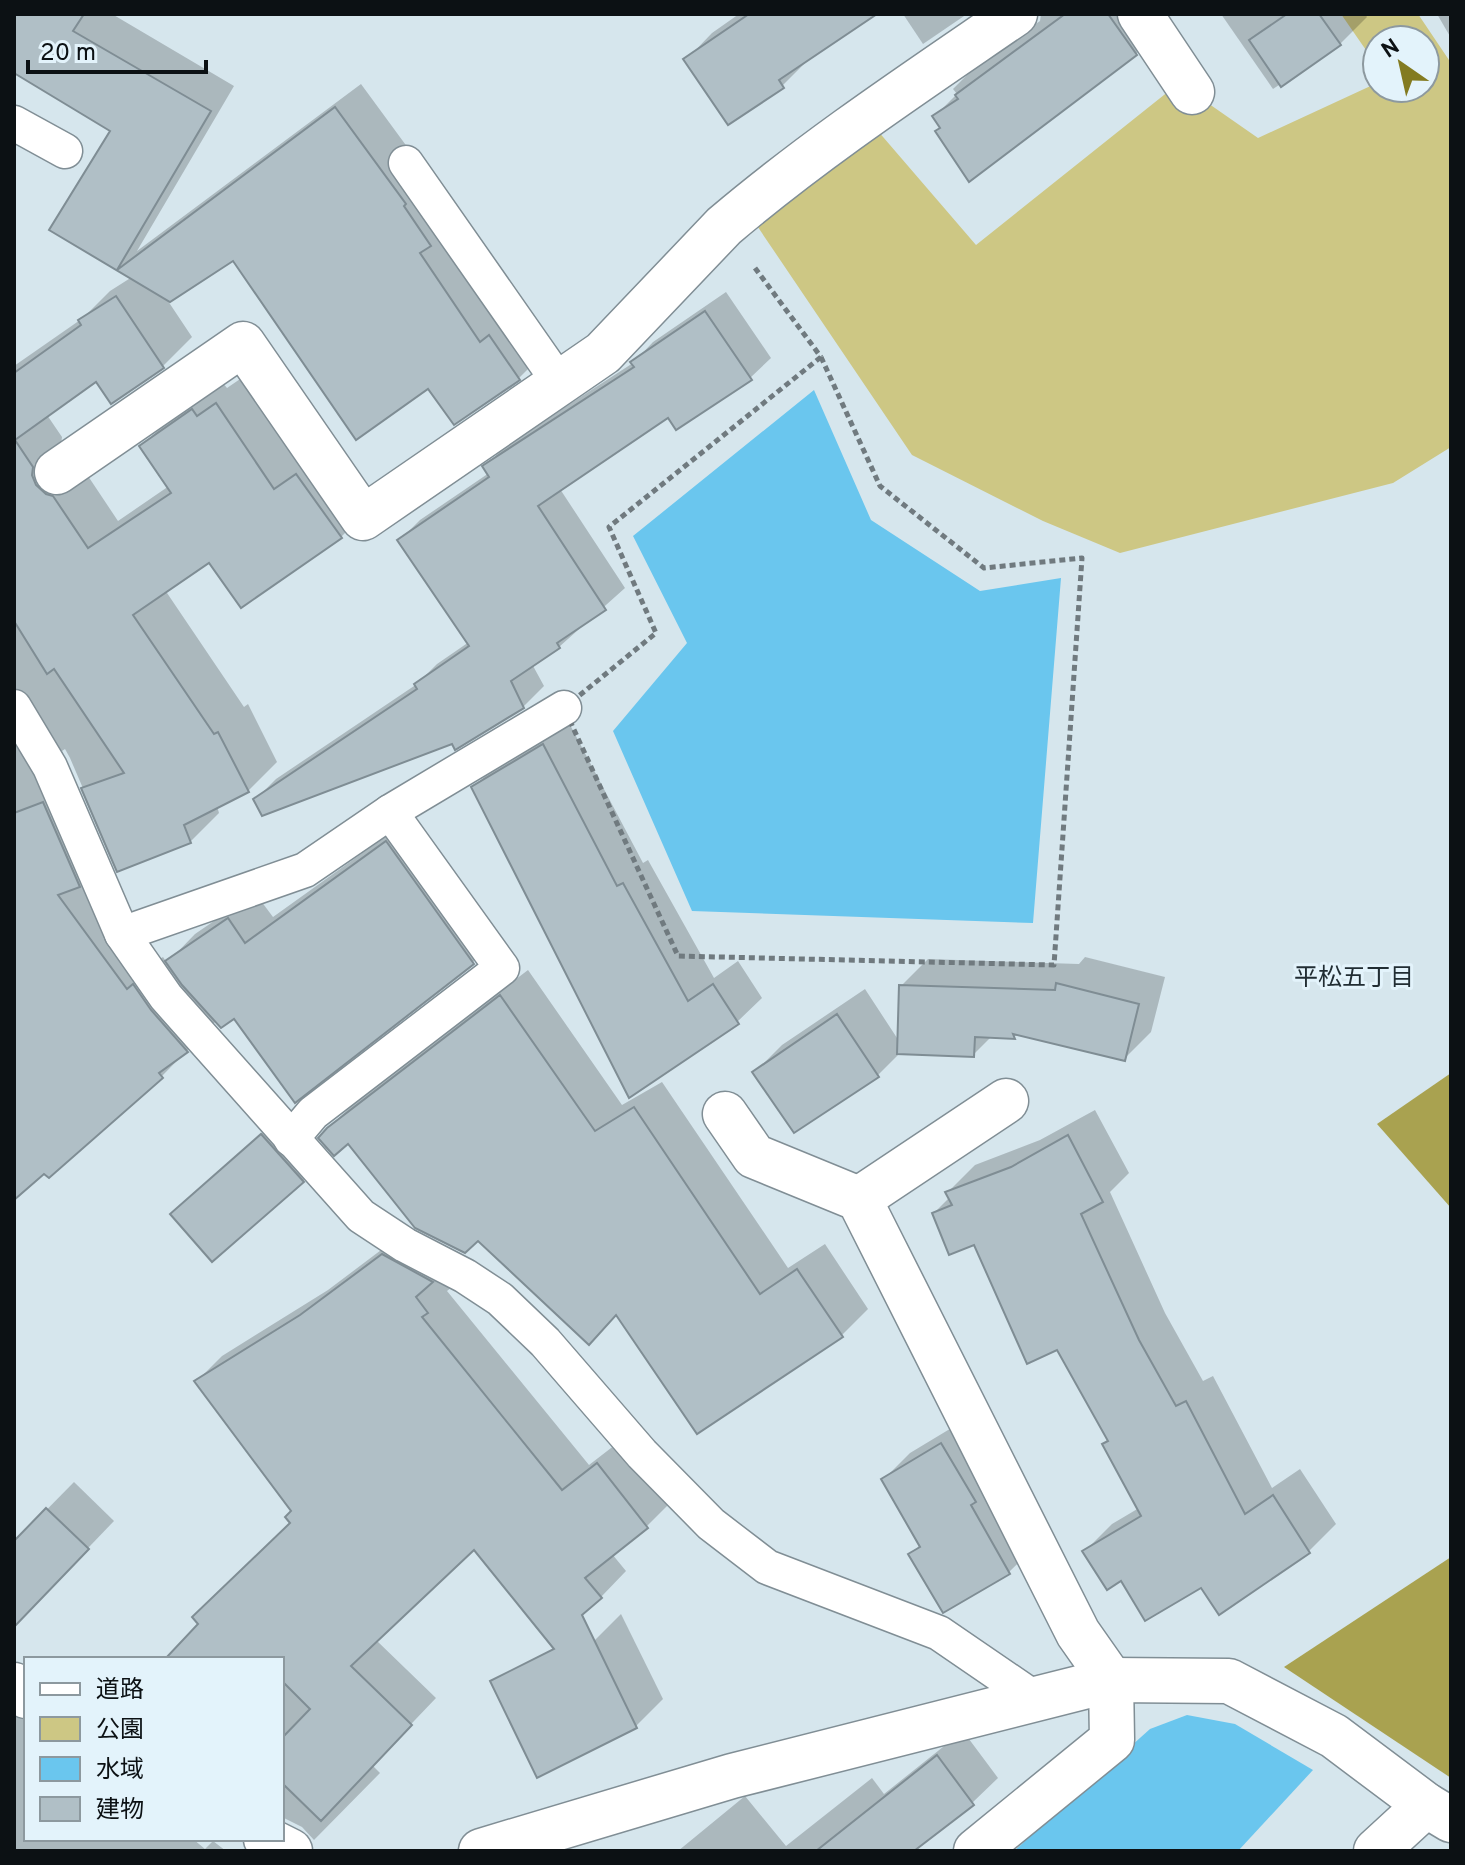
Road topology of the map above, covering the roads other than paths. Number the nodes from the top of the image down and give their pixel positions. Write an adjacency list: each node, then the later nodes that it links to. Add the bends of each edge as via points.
1 (1015, 14): 7 (street, via 865,116 724,226 603,353)
2 (1140, 14): 3 (street)
3 (1192, 92)
4 (14, 123): 5 (lane)
5 (65, 151)
6 (406, 163): 7 (lane)
7 (559, 382): 8 (street, via 363,518 243,344)
8 (57, 472)
9 (14, 707): 12 (lane, via 50,767)
10 (564, 708): 11 (lane)
11 (390, 812): 12 (lane, via 305,870); 15 (lane, via 502,968 313,1113)
12 (122, 934): 15 (lane, via 166,997)
13 (1006, 1101): 16 (street)
14 (725, 1114): 16 (street, via 754,1156)
15 (291, 1139): 18 (lane, via 361,1216 500,1299 711,1524 767,1567 939,1633)
16 (859, 1199): 17 (street, via 1078,1633)
17 (1111, 1680): 18 (street); 19 (street, via 1229,1681 1334,1736); 23 (street, via 1112,1740)
18 (1034, 1698): 22 (street, via 732,1776)
19 (1438, 1813): 24 (street)
20 (270, 1841): 21 (street)
21 (290, 1851)
22 (481, 1851)
23 (976, 1851)
24 (1376, 1851)

